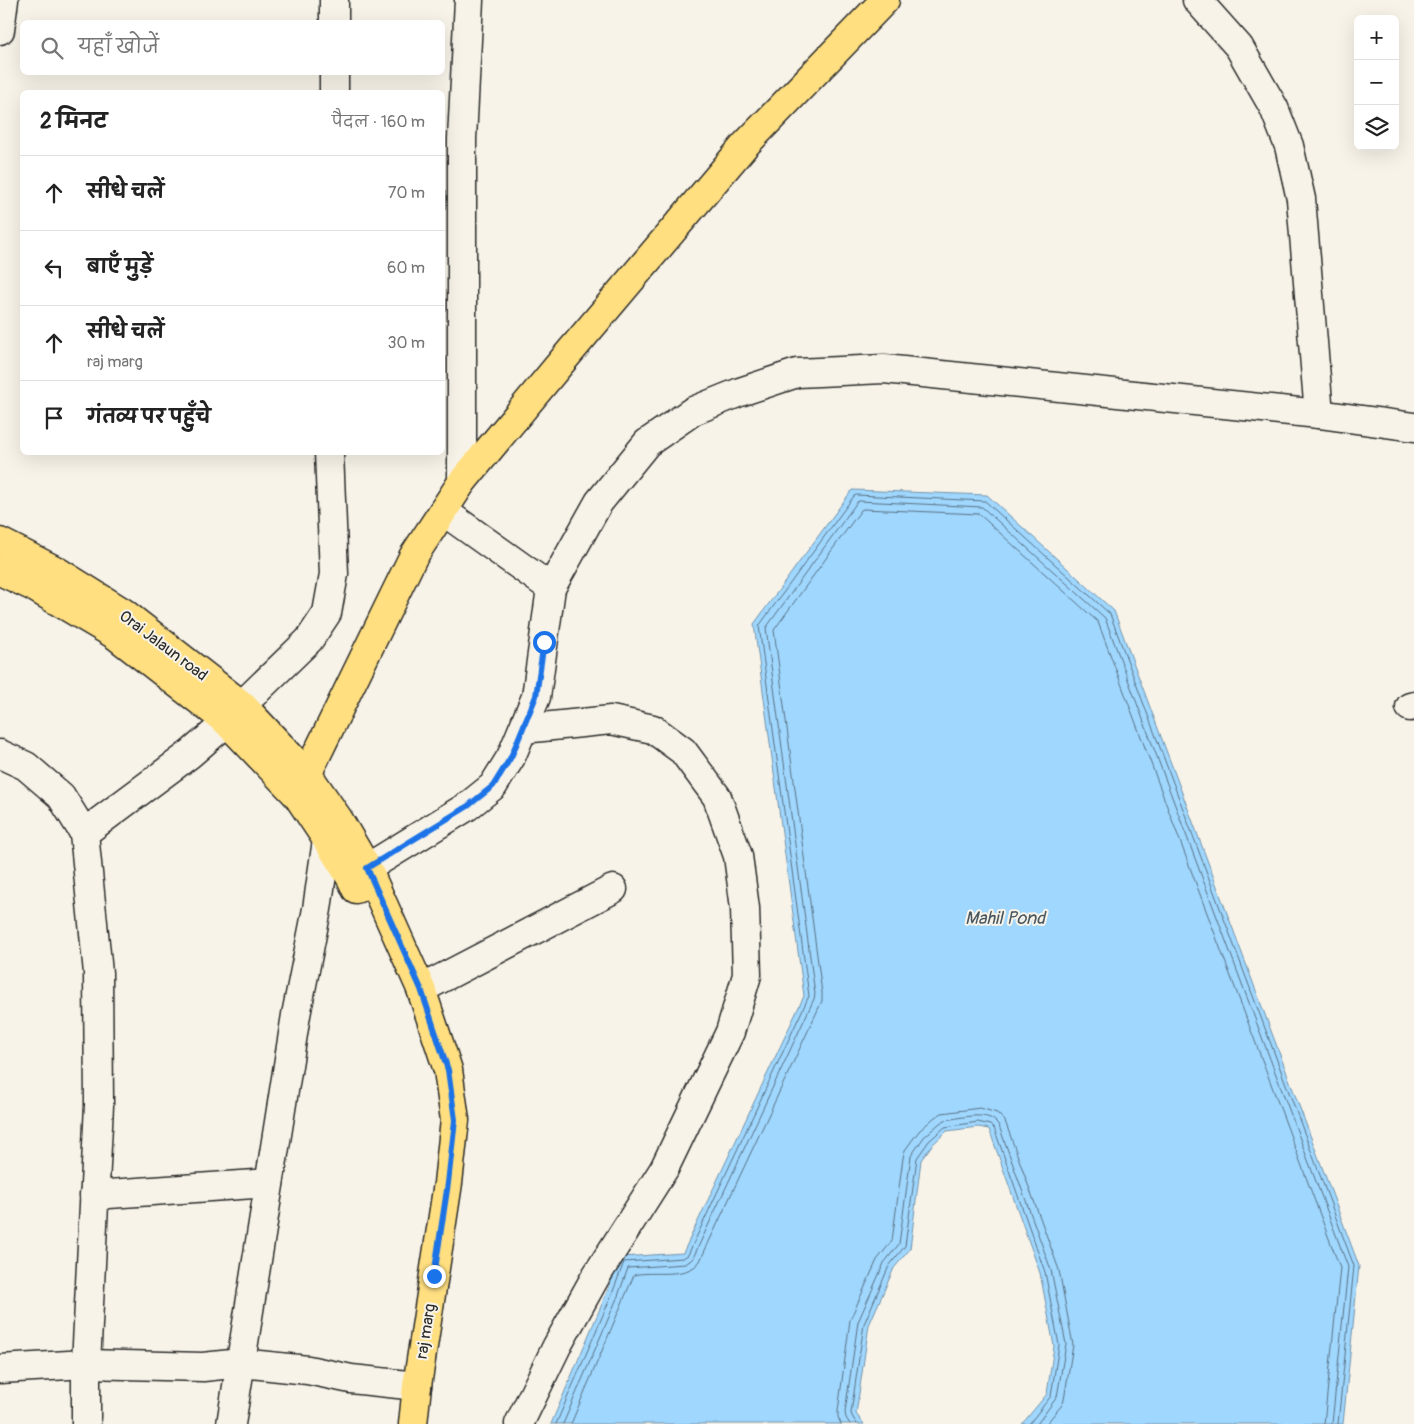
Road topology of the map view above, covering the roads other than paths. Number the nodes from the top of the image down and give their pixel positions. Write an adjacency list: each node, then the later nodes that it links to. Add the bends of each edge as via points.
1 (4, 0): 7 (street)
2 (334, 0): 6 (street)
3 (469, 0): 13 (street, via 462,138)
4 (885, 0): 13 (main road, via 744,145)
5 (1197, 0): 10 (street, via 1239,47 1274,108 1290,146 1301,200)
6 (334, 20)
7 (0, 30)
8 (334, 75): 9 (street)
9 (334, 90)
10 (1319, 414): 11 (street); 17 (street, via 884,369 798,373 693,411 647,443 599,502)
11 (1414, 427)
12 (329, 455): 18 (street, via 334,574 328,613 309,640)
13 (462, 482): 14 (main road)
14 (443, 512): 17 (street); 21 (main road, via 413,557)
15 (0, 542): 18 (main road, Orai Jalaun road, via 55,570 124,613)
16 (0, 571): 18 (main road, Orai Jalaun road, via 115,635)
17 (551, 588): 19 (street, via 536,696)
18 (235, 713): 21 (main road, Orai Jalaun road); 22 (street, via 190,754)
19 (523, 729): 24 (street, via 493,786 468,806); 37 (street, via 611,720 653,729 683,751 717,796 738,856 745,908 747,975 730,1032 664,1169 596,1276)
20 (0, 754): 22 (street, via 26,766 60,796)
21 (302, 785): 23 (main road); 24 (main road, via 339,820)
22 (84, 833): 29 (street, via 98,973 99,1105)
23 (327, 840): 24 (main road); 28 (street)
24 (359, 873): 26 (main road, raj marg); 27 (main road, via 434,1078)
25 (613, 889): 26 (street)
26 (421, 989): 27 (main road, raj marg, via 448,1070)
27 (455, 1120): 33 (main road, raj marg)
28 (269, 1183): 29 (street); 30 (street)
29 (94, 1195): 31 (street)
30 (241, 1363): 31 (street, via 203,1367); 33 (street); 35 (street)
31 (86, 1364): 32 (street); 34 (street)
32 (0, 1369)
33 (417, 1386): 36 (main road, raj marg)
34 (86, 1424)
35 (230, 1424)
36 (412, 1424)
37 (519, 1424)

